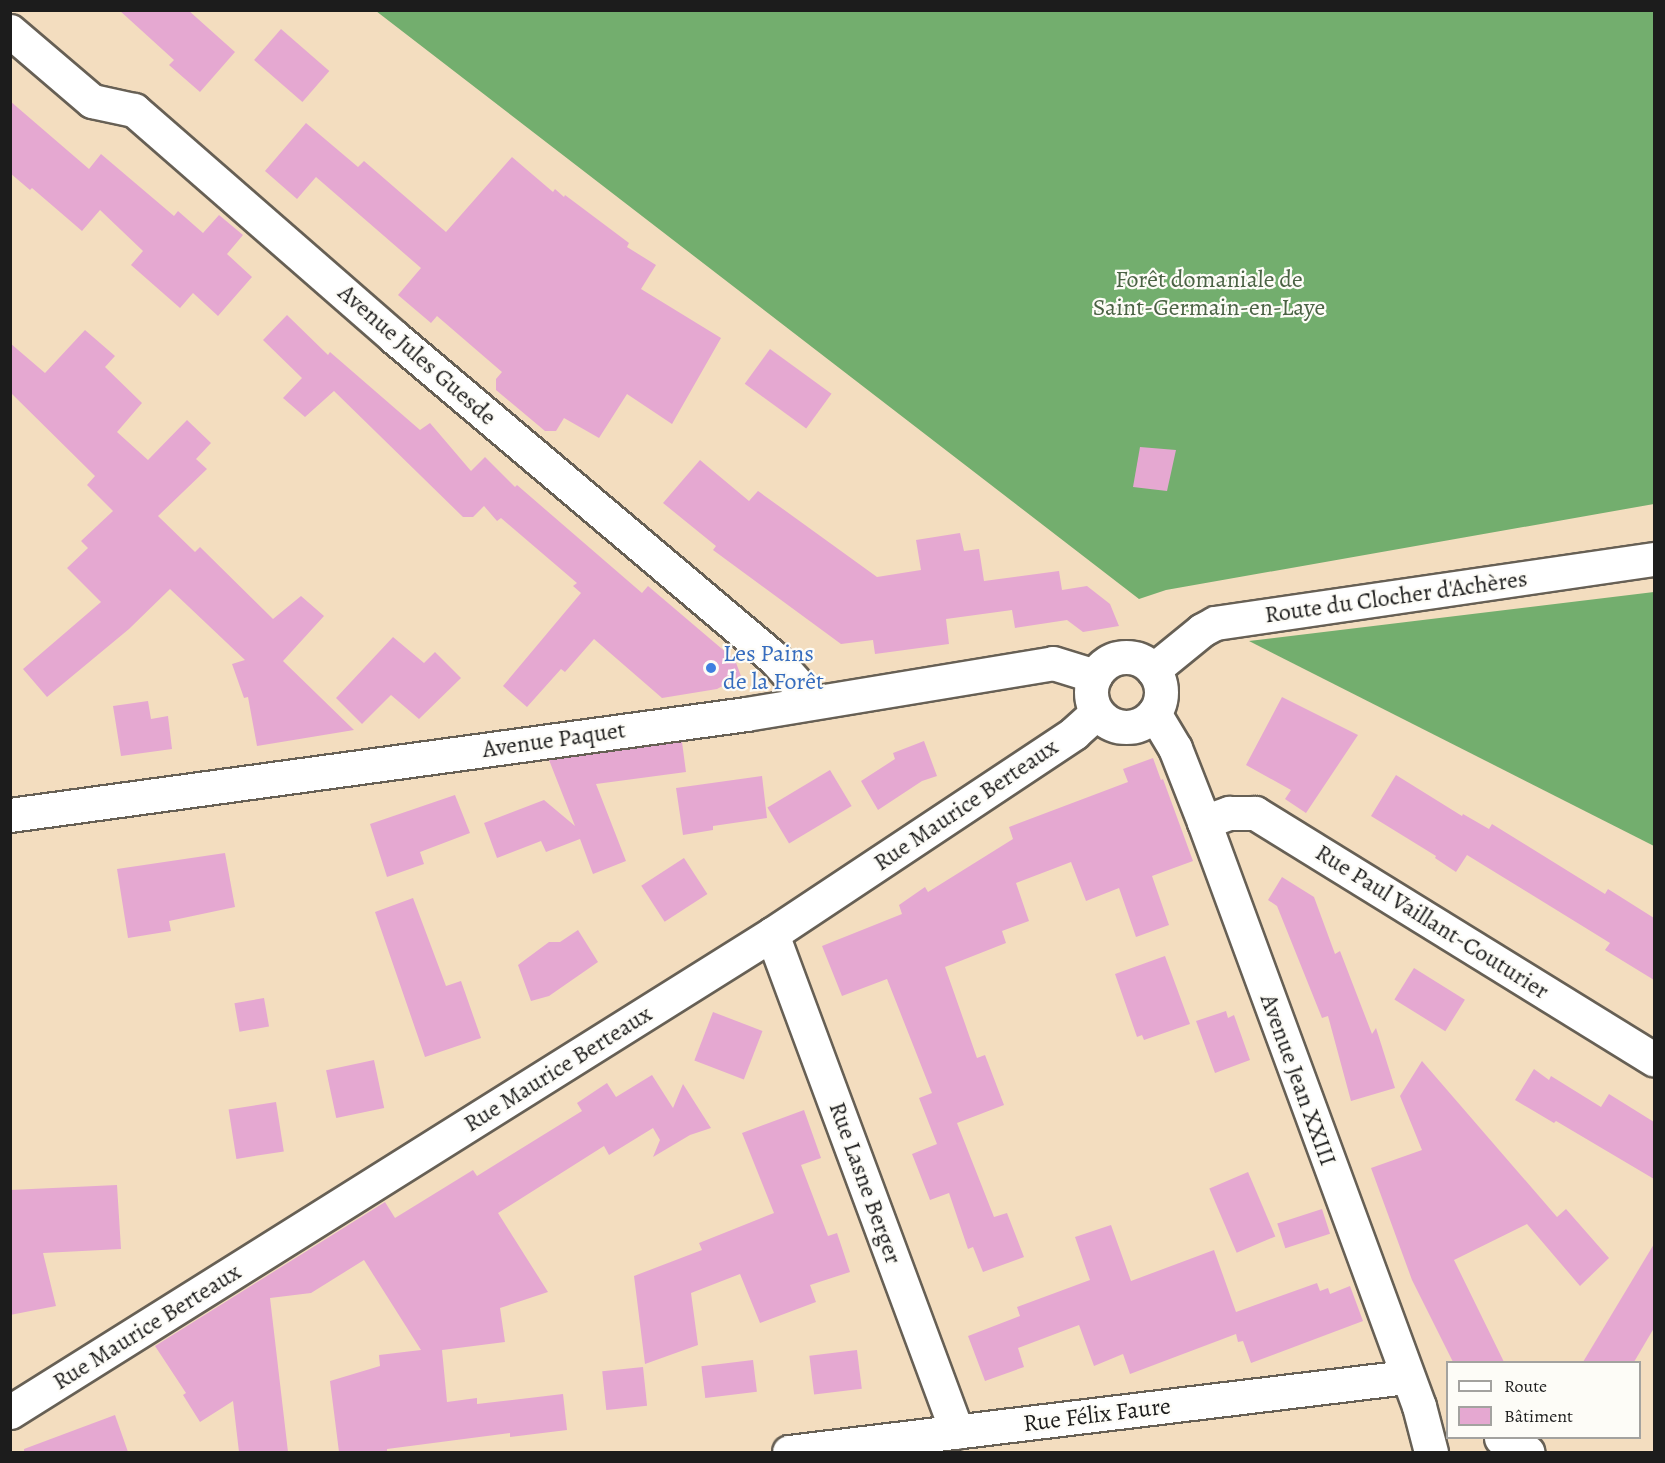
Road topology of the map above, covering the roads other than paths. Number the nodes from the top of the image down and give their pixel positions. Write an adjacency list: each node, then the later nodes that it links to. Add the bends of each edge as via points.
1 (10, 31): 5 (street, Avenue Jules Guesde, via 92,101 134,110 394,337 774,658)
2 (1654, 559): 3 (street, Route du Clocher d'Achères, via 1215,623)
3 (1153, 670): 4 (street, via 1144,662 1119,658); 7 (street, via 1161,688)
4 (1095, 676): 5 (street, Avenue Paquet, via 1053,663); 6 (street, via 1091,693)
5 (812, 701): 8 (street, Avenue Paquet, via 746,714)
6 (1097, 712): 7 (street, via 1120,726 1144,722); 10 (street, Rue Maurice Berteaux, via 1074,733)
7 (1154, 713): 9 (street, Avenue Jean XXIII, via 1175,748)
8 (10, 815)
9 (1204, 822): 11 (street, Rue Paul Vaillant-Couturier, via 1230,813 1255,813); 12 (street, Avenue Jean XXIII)
10 (772, 934): 14 (street, Rue Maurice Berteaux); 15 (street, Rue Lasne Berger)
11 (1654, 1059)
12 (1406, 1377): 13 (street, Avenue Jean XXIII); 15 (street, Rue Félix Faure)
13 (1433, 1408): 18 (street, Avenue Jean XXIII)
14 (10, 1412)
15 (957, 1432): 17 (street, Rue Félix Faure)
16 (1504, 1439): 19 (street)
17 (789, 1452)
18 (1431, 1452)
19 (1527, 1452)

